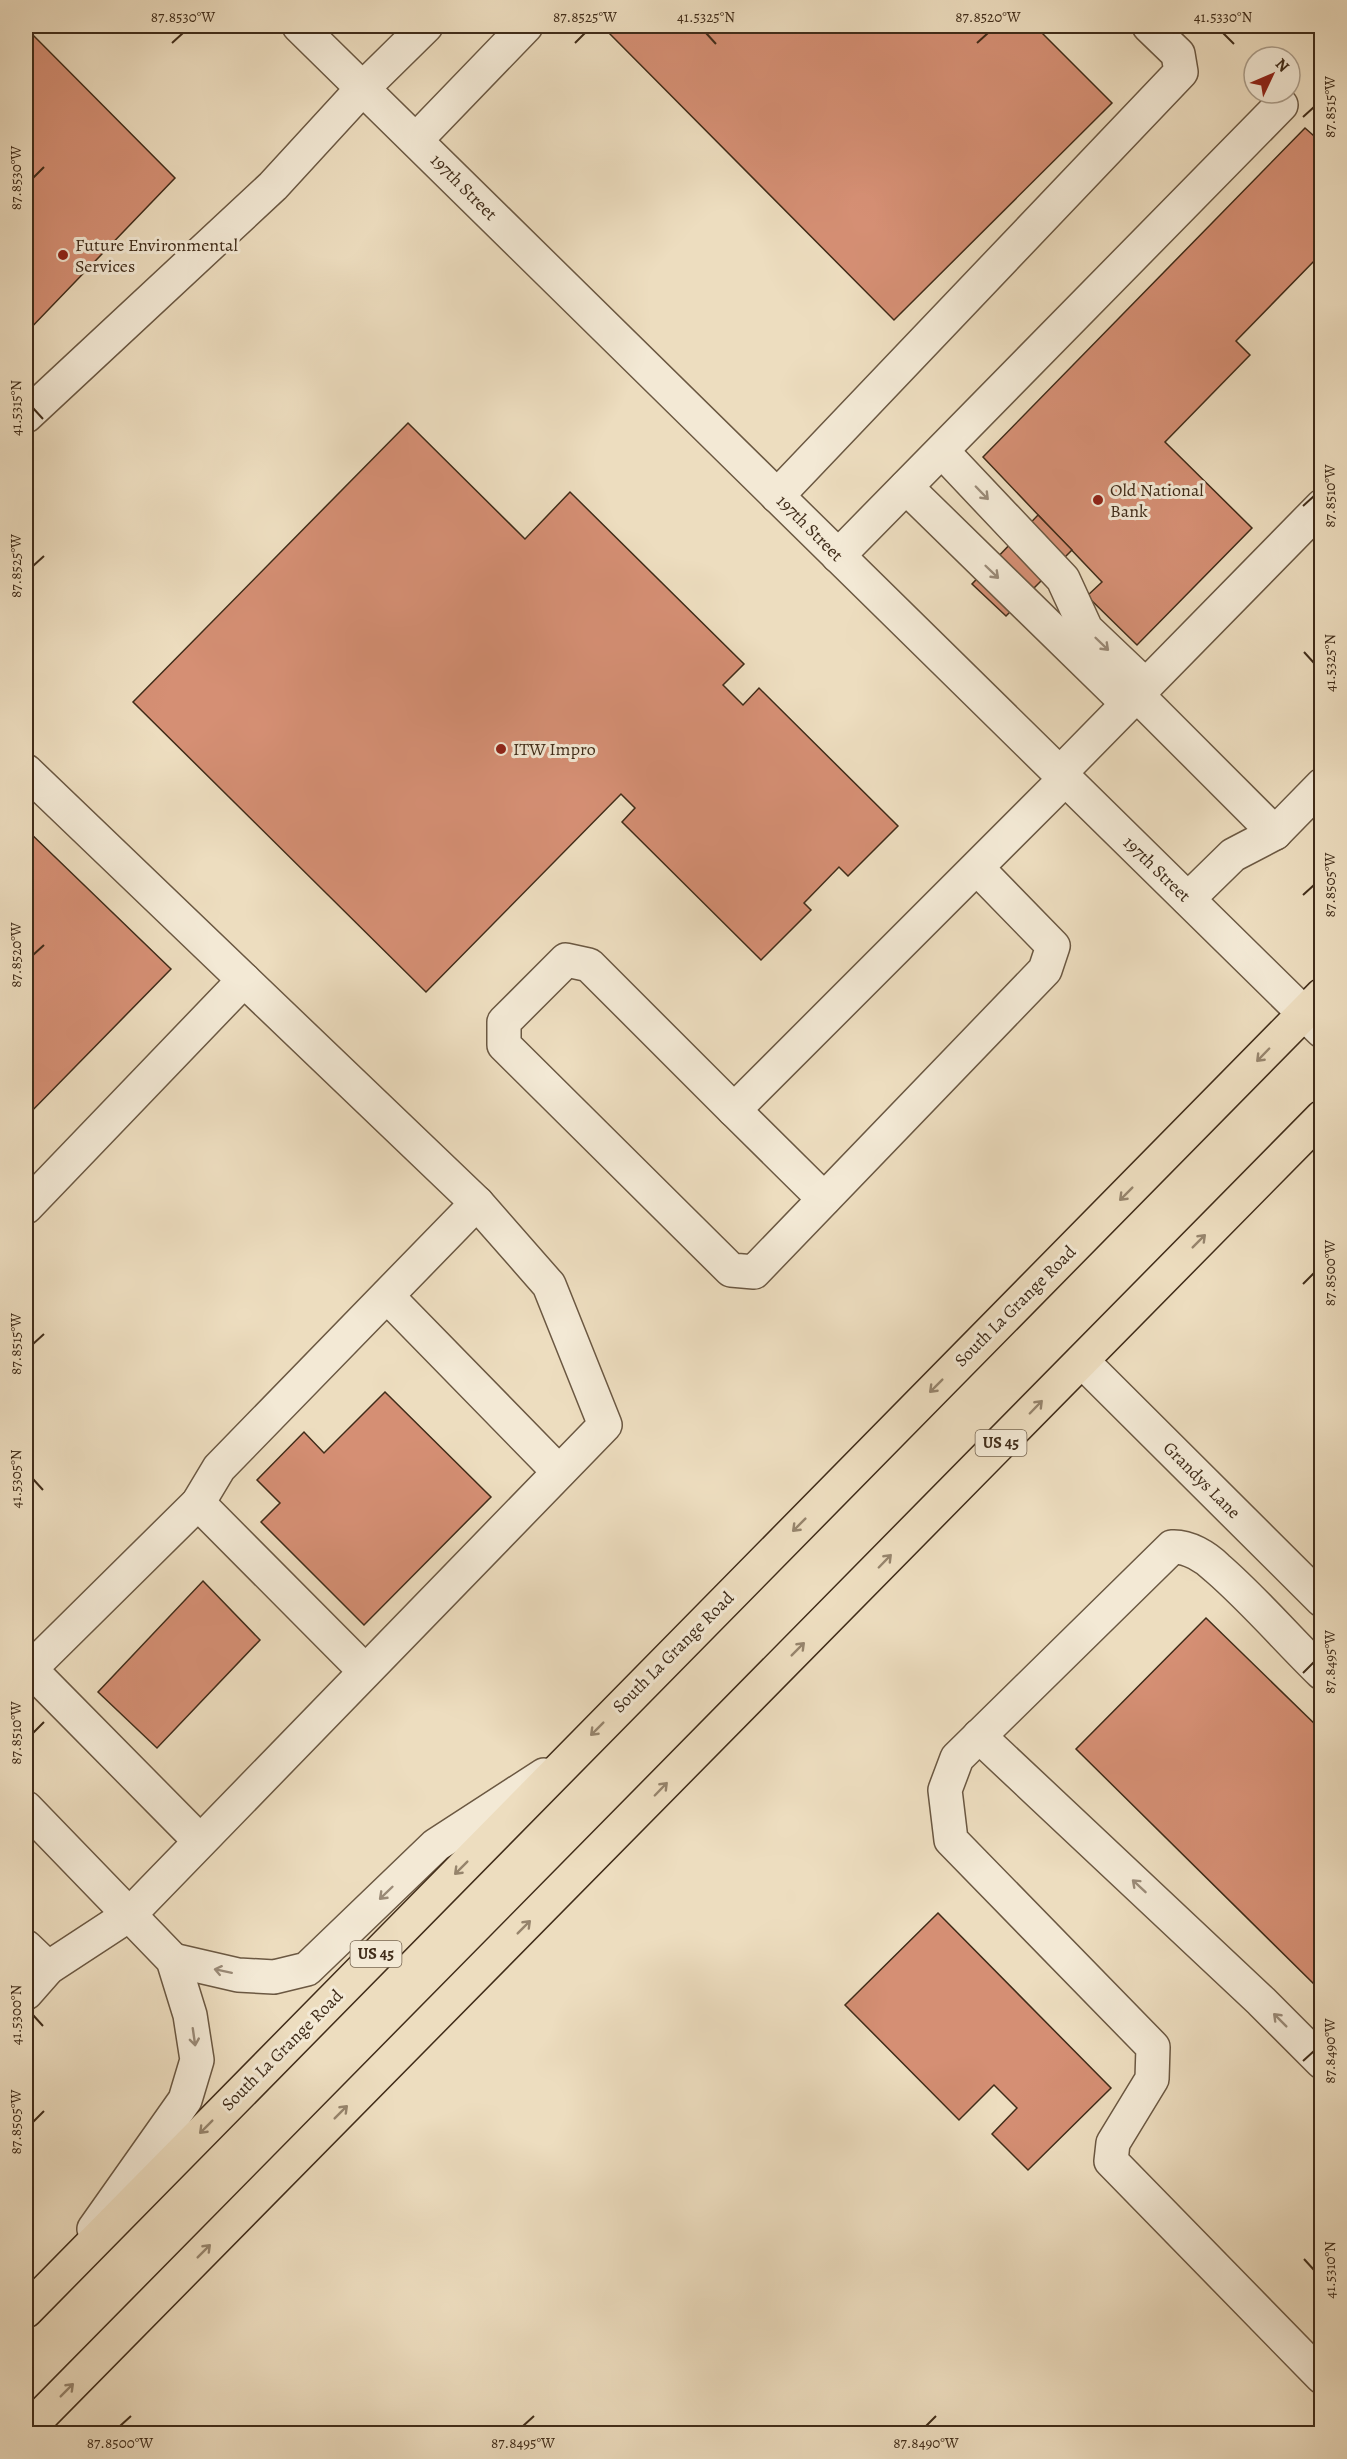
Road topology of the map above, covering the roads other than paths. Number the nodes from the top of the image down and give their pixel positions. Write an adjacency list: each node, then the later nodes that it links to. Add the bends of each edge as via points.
1 (299, 26): 5 (street, 197th Street)
2 (426, 26): 5 (street)
3 (526, 26): 7 (street)
4 (1149, 26): 11 (street, via 1178,54 1181,72)
5 (363, 88): 7 (street, 197th Street); 8 (street, via 273,186)
6 (1281, 105): 9 (street)
7 (416, 140): 11 (street, 197th Street)
8 (26, 417)
9 (942, 451): 10 (street); 14 (street, one-way to 14, via 1063,579 1086,629)
10 (906, 487): 13 (street); 14 (street, one-way to 14)
11 (777, 496): 13 (street, 197th Street)
12 (1322, 506): 14 (street)
13 (838, 556): 16 (street, 197th Street)
14 (1137, 695): 16 (street); 18 (street)
15 (26, 771): 21 (street)
16 (1062, 777): 19 (street); 20 (street, 197th Street)
17 (1322, 785): 18 (street)
18 (1275, 833): 20 (street, via 1233,855)
19 (976, 868): 23 (street); 25 (street, via 1053,946 1046,970)
20 (1188, 899): 22 (street, 197th Street)
21 (244, 980): 26 (street); 27 (street)
22 (1316, 1013): 37 (main road, South La Grange Road / US 45, one-way to 37)
23 (734, 1110): 25 (street); 25 (street, via 589,966 566,960 504,1022 504,1046 731,1270 754,1272)
24 (1322, 1117): 29 (main road, US 45, one-way to 24)
25 (824, 1199)
26 (477, 1203): 28 (street); 30 (street, via 549,1285 604,1425)
27 (26, 1207)
28 (387, 1296): 30 (street); 31 (street, via 219,1468)
29 (1082, 1361): 32 (street, Grandys Lane); 48 (main road, US 45, one-way to 29)
30 (560, 1472): 34 (street)
31 (198, 1503): 33 (street); 34 (street)
32 (1322, 1600)
33 (28, 1667): 39 (street)
34 (365, 1671): 39 (street)
35 (1322, 1673): 36 (street, via 1216,1567 1195,1553 1172,1547)
36 (979, 1736): 44 (street, one-way to 36); 47 (street, via 957,1758 945,1790 951,1840 1153,2047 1152,2079 1113,2143 1112,2161)
37 (567, 1760): 42 (street, one-way to 42, via 436,1845 306,1970 274,1977 238,1975); 45 (main road, South La Grange Road / US 45, one-way to 45)
38 (26, 1808): 40 (street)
39 (200, 1841): 40 (street)
40 (129, 1915): 41 (street); 42 (street)
41 (37, 1958): 43 (street)
42 (172, 1960): 45 (street, one-way to 45, via 190,2015 197,2060 185,2100)
43 (26, 1993)
44 (1322, 2062)
45 (63, 2272): 46 (main road, South La Grange Road / US 45)
46 (26, 2310)
47 (1322, 2377)
48 (26, 2431)

